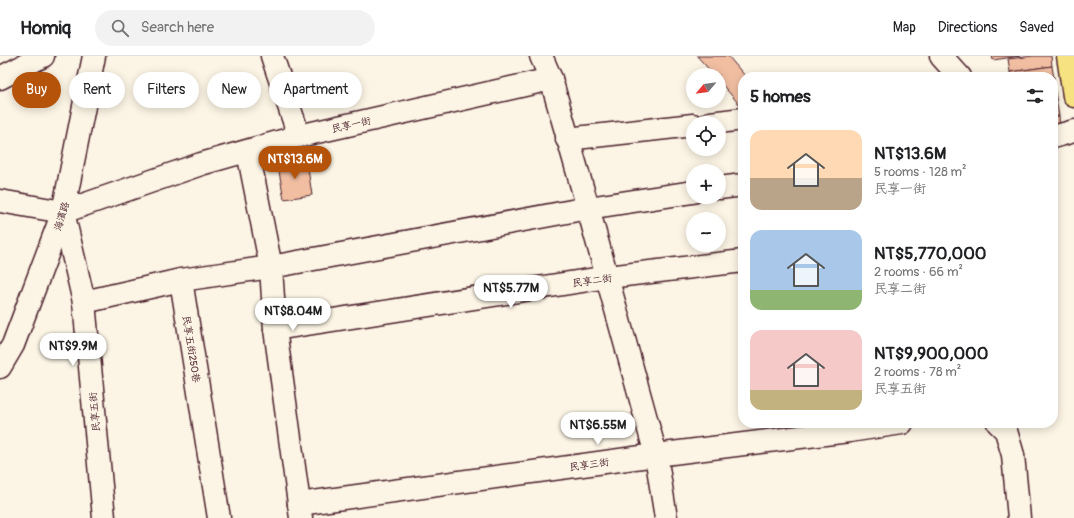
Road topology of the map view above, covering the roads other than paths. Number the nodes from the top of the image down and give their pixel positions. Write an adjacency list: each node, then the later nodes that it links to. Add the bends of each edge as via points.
1 (42, 56): 8 (street)
2 (94, 56): 24 (street, 海濱路)
3 (272, 56): 15 (street)
4 (542, 56): 9 (street)
5 (941, 56): 7 (street)
6 (1068, 56): 10 (main road)
7 (955, 72)
8 (0, 78)
9 (551, 79): 15 (street, 民享一街); 17 (street)
10 (1074, 96)
11 (738, 120): 12 (street)
12 (726, 121)
13 (686, 126): 17 (street)
14 (1074, 131): 16 (street)
15 (299, 136): 18 (street, 民享一街)
16 (1058, 136)
17 (567, 139): 23 (street)
18 (248, 152): 24 (street, 民享一街, via 201,164); 26 (street)
19 (738, 186): 20 (street)
20 (726, 187)
21 (686, 193): 23 (street)
22 (0, 201): 24 (street)
23 (588, 208): 26 (street); 27 (street)
24 (63, 212): 29 (street, 民享五街); 31 (street, 海濱路)
25 (738, 262): 27 (street, 民享二街)
26 (270, 266): 28 (street); 30 (street)
27 (608, 277): 30 (street, 民享二街); 35 (street)
28 (181, 280): 29 (street); 38 (street, 民享五街250巷)
29 (84, 302): 37 (street, 民享五街)
30 (275, 329): 36 (street)
31 (7, 342): 32 (street, 海濱路)
32 (0, 366)
33 (873, 428): 35 (street, 民享三街)
34 (1002, 428): 40 (street, via 1013,455)
35 (656, 455): 36 (street, 民享三街); 39 (street)
36 (300, 511)
37 (104, 518)
38 (219, 518)
39 (666, 518)
40 (1019, 518)

